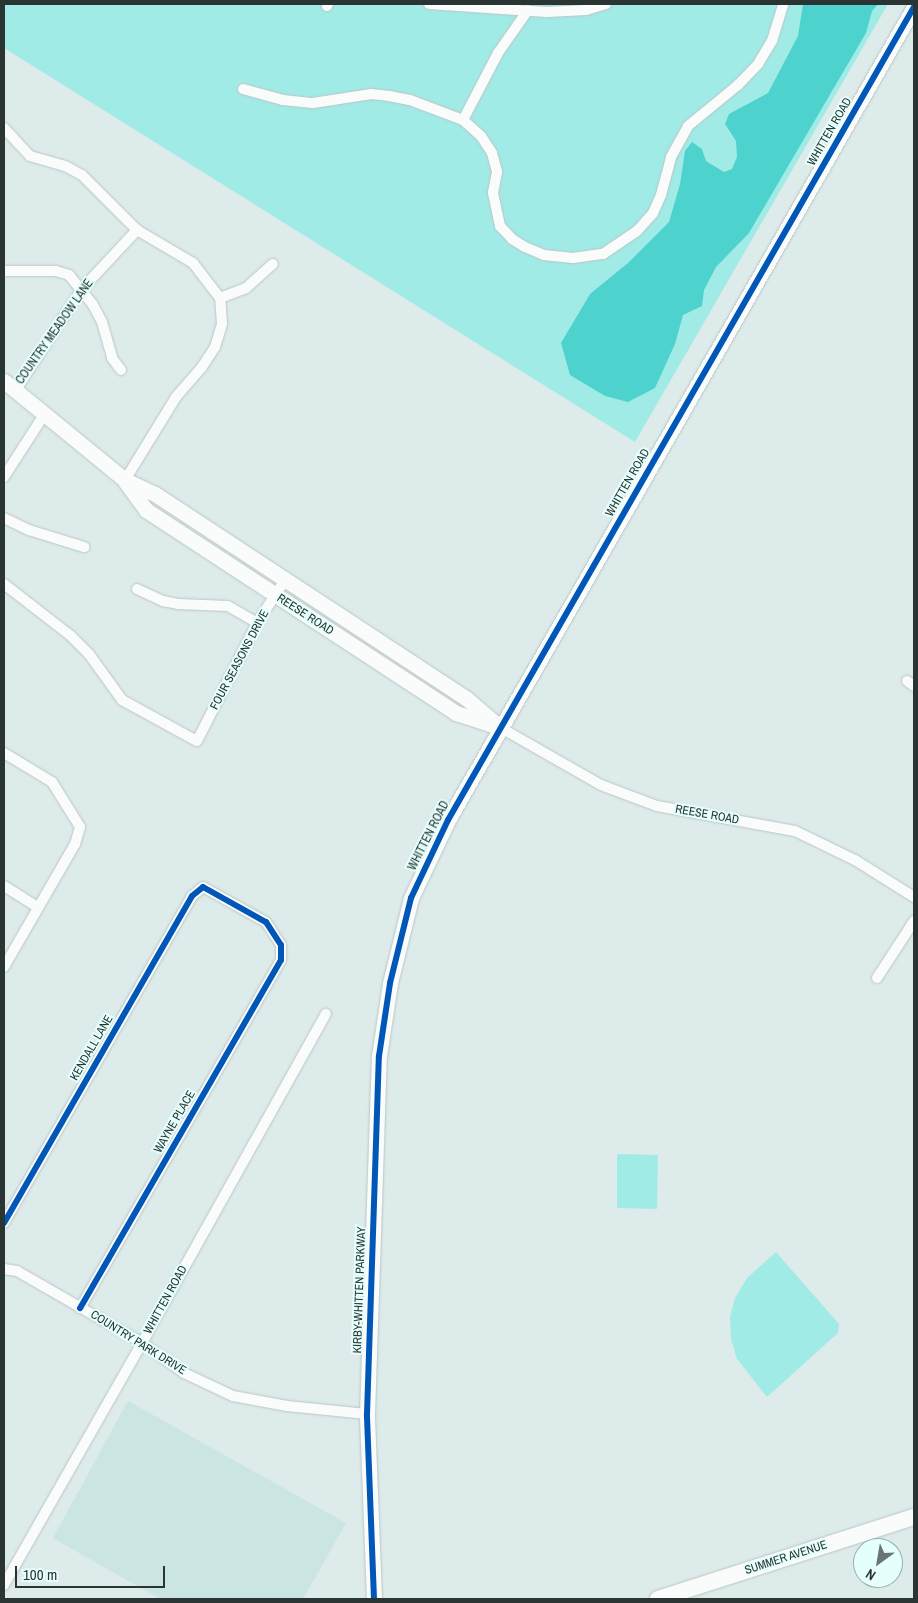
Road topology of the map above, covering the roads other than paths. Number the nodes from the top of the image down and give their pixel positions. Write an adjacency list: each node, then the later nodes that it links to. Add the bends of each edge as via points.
1 (430, 4): 5 (street)
2 (606, 4): 5 (street, via 586,10)
3 (783, 4): 7 (street, via 772,41 758,64 688,126 671,157 653,213 637,231 603,254 573,258 544,255 512,239 500,226 496,211 493,193 498,172 492,153 481,136)
4 (914, 7): 26 (main road, WHITTEN ROAD)
5 (528, 10): 7 (street, via 498,53)
6 (243, 89): 7 (street, via 283,100 312,103 371,94 389,96 410,100)
7 (462, 120)
8 (4, 128): 9 (street, via 30,156 65,166 82,175)
9 (137, 230): 12 (street, COUNTRY MEADOW LANE); 13 (street, via 194,263)
10 (273, 264): 13 (street, via 246,288)
11 (4, 271): 12 (street, via 70,274)
12 (82, 289): 14 (street, via 102,322 112,358); 15 (street, COUNTRY MEADOW LANE)
13 (220, 298): 18 (street, via 222,324 215,347 176,397)
14 (121, 370)
15 (9, 386): 16 (main road, REESE ROAD)
16 (44, 415): 17 (street); 18 (main road, REESE ROAD)
17 (4, 477)
18 (124, 480): 21 (main road, REESE ROAD, via 155,494); 24 (main road, REESE ROAD, via 146,510)
19 (4, 518): 20 (street, via 29,530)
20 (84, 547)
21 (285, 580): 24 (street, FOUR SEASONS DRIVE); 26 (main road, REESE ROAD, via 467,699)
22 (4, 584): 25 (street, FOUR SEASONS DRIVE, via 71,636 89,654 122,700 197,741)
23 (137, 589): 25 (street, via 178,604 228,606)
24 (276, 595): 25 (street, FOUR SEASONS DRIVE); 26 (main road, REESE ROAD, via 456,714)
25 (257, 623)
26 (501, 728): 30 (street, REESE ROAD, via 601,785 653,805 795,831 854,860); 35 (main road, WHITTEN ROAD, via 446,824 411,898)
27 (4, 753): 31 (street, via 52,782 80,827 75,844)
28 (4, 886): 31 (street)
29 (203, 886): 37 (street, KENDALL LANE, via 192,896); 39 (street, WAYNE PLACE, via 266,922 281,945 281,960)
30 (914, 897)
31 (37, 907): 33 (street)
32 (914, 921): 34 (street)
33 (4, 967)
34 (877, 978)
35 (390, 983): 41 (main road, KIRBY-WHITTEN PARKWAY, via 379,1056)
36 (326, 1014): 40 (street, WHITTEN ROAD)
37 (4, 1223)
38 (4, 1269): 39 (street, COUNTRY PARK DRIVE, via 17,1271)
39 (80, 1308): 40 (street, COUNTRY PARK DRIVE)
40 (142, 1343): 41 (street, COUNTRY PARK DRIVE, via 184,1373 233,1396 287,1406); 43 (street, WHITTEN ROAD)
41 (367, 1414): 44 (main road, KIRBY-WHITTEN PARKWAY)
42 (914, 1517): 45 (main road, SUMMER AVENUE)
43 (4, 1585)
44 (374, 1599)
45 (658, 1599)

